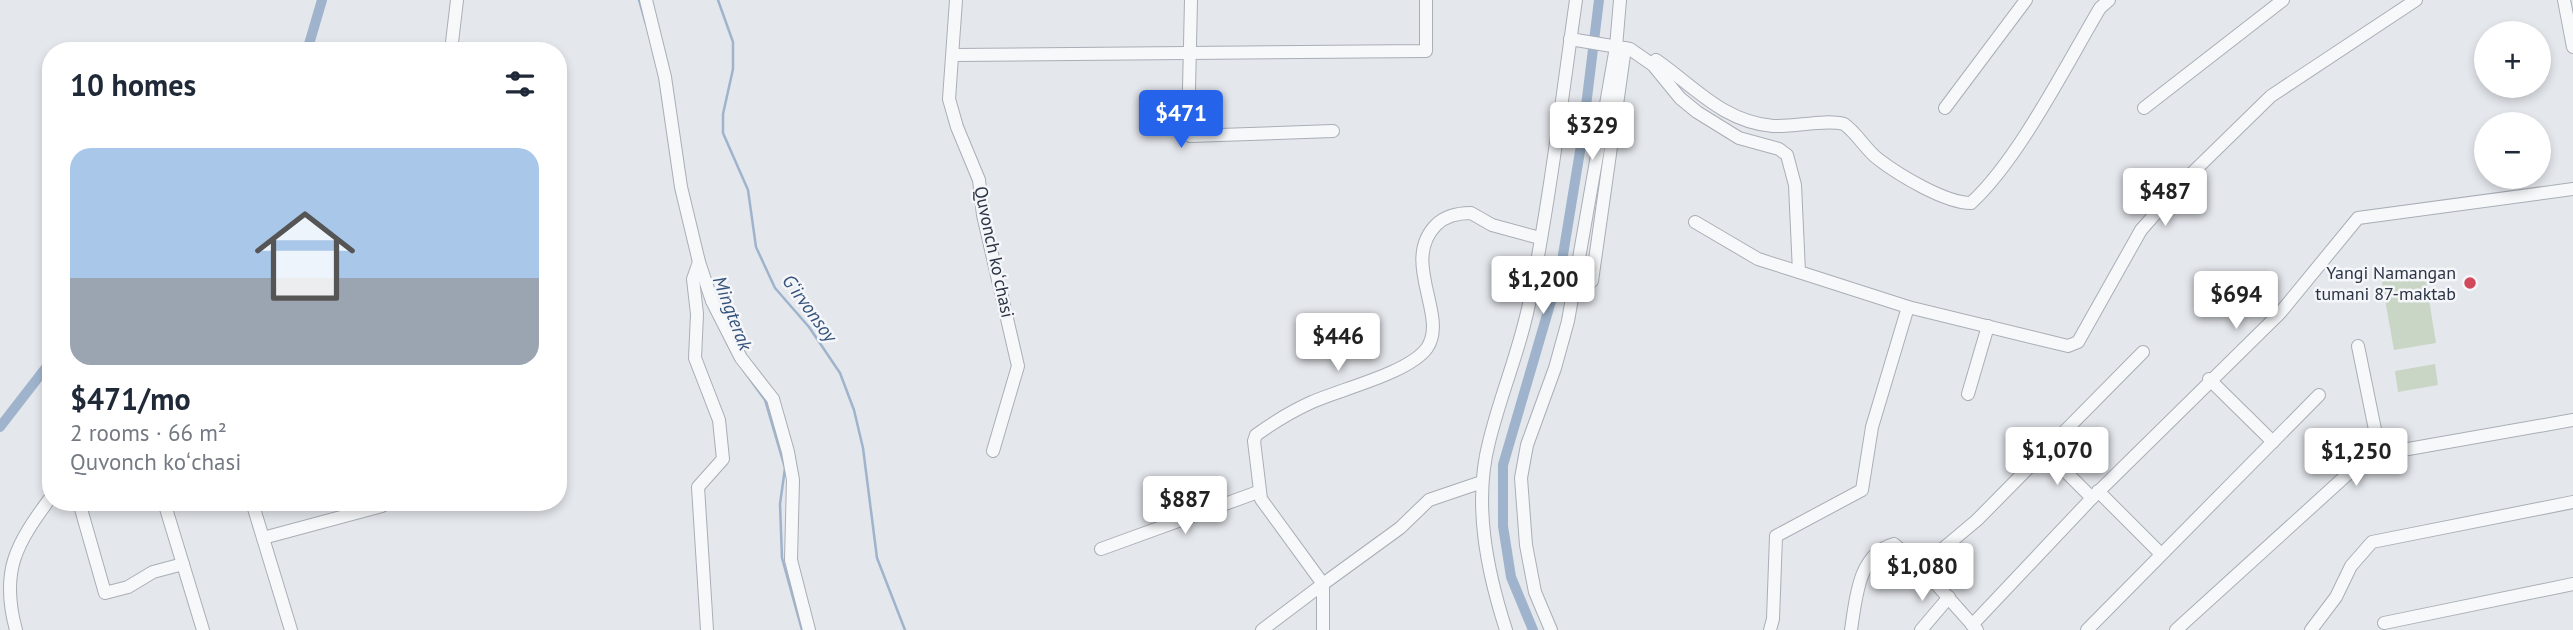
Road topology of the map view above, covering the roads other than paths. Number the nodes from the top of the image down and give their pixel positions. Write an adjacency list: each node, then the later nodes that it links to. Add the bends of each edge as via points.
1 (457, 0): 14 (street)
2 (646, 0): 25 (street)
3 (956, 0): 18 (street, Quvonch koʻchasi)
4 (1191, 0): 17 (street)
5 (1426, 0): 17 (street, via 1426,51)
6 (1576, 0): 13 (street)
7 (1620, 0): 16 (street)
8 (2026, 0): 19 (street)
9 (2109, 0): 16 (street, via 2019,142 1971,203 1960,203 1877,159 1844,124 1802,127 1750,122 1700,95 1659,62)
10 (2283, 0): 20 (street)
11 (2416, 0): 29 (street, via 2271,96 2187,178 2141,230 2078,342 2068,346)
12 (2564, 0): 15 (street)
13 (1570, 39): 16 (street); 24 (street)
14 (452, 42)
15 (2572, 42)
16 (1624, 48): 26 (street, via 1653,65 1697,112 1739,138 1787,155 1795,185); 27 (street); 68 (street, via 1568,321 1527,445 1521,478 1535,592)
17 (1189, 53): 18 (street); 21 (street, via 1191,136)
18 (954, 55): 37 (street, Quvonch koʻchasi, via 949,99 979,180 1018,366)
19 (1945, 108)
20 (2144, 108)
21 (1333, 131)
22 (2573, 189): 32 (street, via 2358,218 2280,313)
23 (1695, 222): 26 (street, via 1758,259)
24 (1540, 238): 40 (street, via 1529,306 1488,444); 41 (street, via 1492,225 1471,213 1441,220 1430,232 1422,253 1432,327 1427,348 1408,363 1310,403 1256,435)
25 (699, 262): 63 (street, via 693,279 695,358 714,404 723,443 723,459 698,487); 64 (street, via 712,301 741,358 773,399 793,480 791,560)
26 (1799, 272): 28 (street)
27 (1592, 281)
28 (1908, 307): 29 (street); 69 (street, via 1872,427 1862,490 1776,536)
29 (1988, 326): 33 (street)
30 (2358, 346): 39 (street)
31 (2143, 352): 38 (street)
32 (2209, 379): 36 (street); 42 (street)
33 (1968, 394)
34 (2319, 395): 36 (street)
35 (2573, 419): 39 (street)
36 (2273, 443): 51 (street)
37 (993, 451)
38 (2046, 452): 42 (street); 53 (street)
39 (2380, 454): 73 (street, via 2344,475)
40 (1482, 482): 54 (street, via 1429,500); 67 (street, via 1485,548)
41 (1258, 492): 50 (street); 54 (street)
42 (2095, 495): 51 (street); 59 (street)
43 (2573, 502): 74 (street, via 2372,542 2351,566 2336,597)
44 (42, 511): 57 (street, via 12,556)
45 (82, 511): 52 (street, via 105,593)
46 (167, 511): 52 (street)
47 (255, 511): 49 (street)
48 (363, 511): 49 (street)
49 (263, 538): 62 (street)
50 (1101, 549)
51 (2160, 553): 72 (street)
52 (183, 564): 61 (street)
53 (1921, 567): 56 (street); 70 (street, via 1894,544 1880,548 1859,585)
54 (1323, 584): 65 (street); 66 (street)
55 (2573, 584): 58 (street)
56 (1949, 597): 59 (street); 71 (street)
57 (4, 608): 60 (street)
58 (2384, 623)
59 (1975, 627)
60 (16, 630)
61 (203, 630)
62 (291, 630)
63 (707, 630)
64 (808, 630)
65 (1262, 630)
66 (1323, 630)
67 (1506, 630)
68 (1551, 630)
69 (1770, 630)
70 (1851, 630)
71 (1921, 630)
72 (2087, 630)
73 (2176, 630)
74 (2311, 630)

